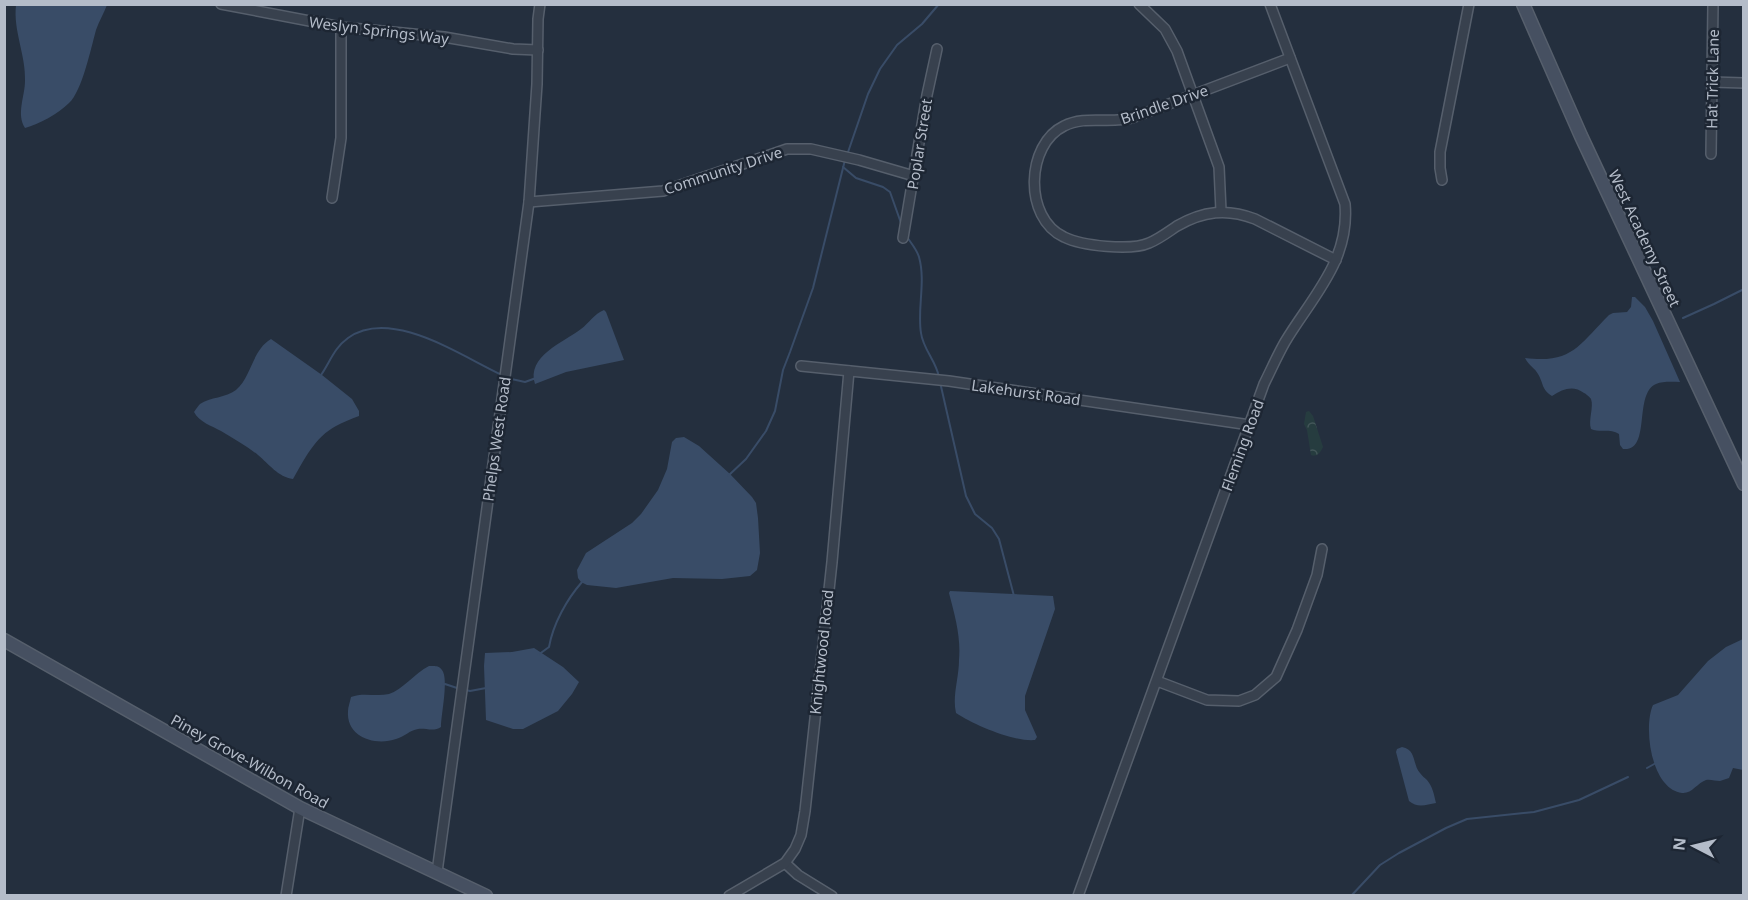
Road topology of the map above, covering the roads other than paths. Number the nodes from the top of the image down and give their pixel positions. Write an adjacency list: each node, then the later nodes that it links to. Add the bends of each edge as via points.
1 (222, 4): 8 (street, Weslyn Springs Way)
2 (540, 4): 9 (street, Phelps West Road)
3 (1139, 4): 14 (street, via 1172,39)
4 (1270, 4): 11 (street, Fleming Road)
5 (1469, 4): 17 (street, via 1440,152)
6 (1523, 4): 26 (street, West Academy Street)
7 (1713, 4): 12 (street, Hat Trick Lane)
8 (341, 27): 9 (street, Weslyn Springs Way); 18 (street, via 341,138)
9 (538, 50): 19 (street, Phelps West Road)
10 (937, 50): 16 (street, Poplar Street)
11 (1290, 58): 14 (street, Brindle Drive); 22 (street, Fleming Road, via 1345,204 1346,228)
12 (1712, 82): 13 (street); 15 (street, Hat Trick Lane)
13 (1743, 83)
14 (1193, 94): 20 (street, via 1219,167); 20 (street, Brindle Drive, via 1121,121 1083,120 1062,126 1046,141 1039,156 1035,201 1055,233 1073,241 1118,247 1141,246 1195,217)
15 (1711, 154)
16 (914, 176): 19 (street, Community Drive, via 811,149 787,149 663,190); 21 (street, Poplar Street)
17 (1442, 180)
18 (332, 198)
19 (529, 202): 32 (street, Phelps West Road)
20 (1221, 211): 22 (street, Brindle Drive, via 1256,219)
21 (903, 238)
22 (1336, 260): 25 (street, Fleming Road, via 1285,342 1264,384)
23 (801, 366): 24 (street, Lakehurst Road)
24 (849, 371): 25 (street, Lakehurst Road, via 948,381); 31 (street, Knightwood Road, via 805,811 801,835)
25 (1250, 425): 29 (street, Fleming Road)
26 (1743, 484)
27 (1322, 549): 29 (street, via 1317,575 1276,677 1255,696 1239,701 1207,700)
28 (4, 640): 30 (street, Piney Grove-Wilbon Road)
29 (1157, 681): 37 (street, Fleming Road)
30 (300, 808): 32 (street, Piney Grove-Wilbon Road); 33 (street)
31 (785, 863): 35 (street, Knightwood Road); 36 (street)
32 (437, 872): 34 (street, Piney Grove-Wilbon Road)
33 (286, 896)
34 (486, 896)
35 (729, 896)
36 (831, 896)
37 (1078, 896)

